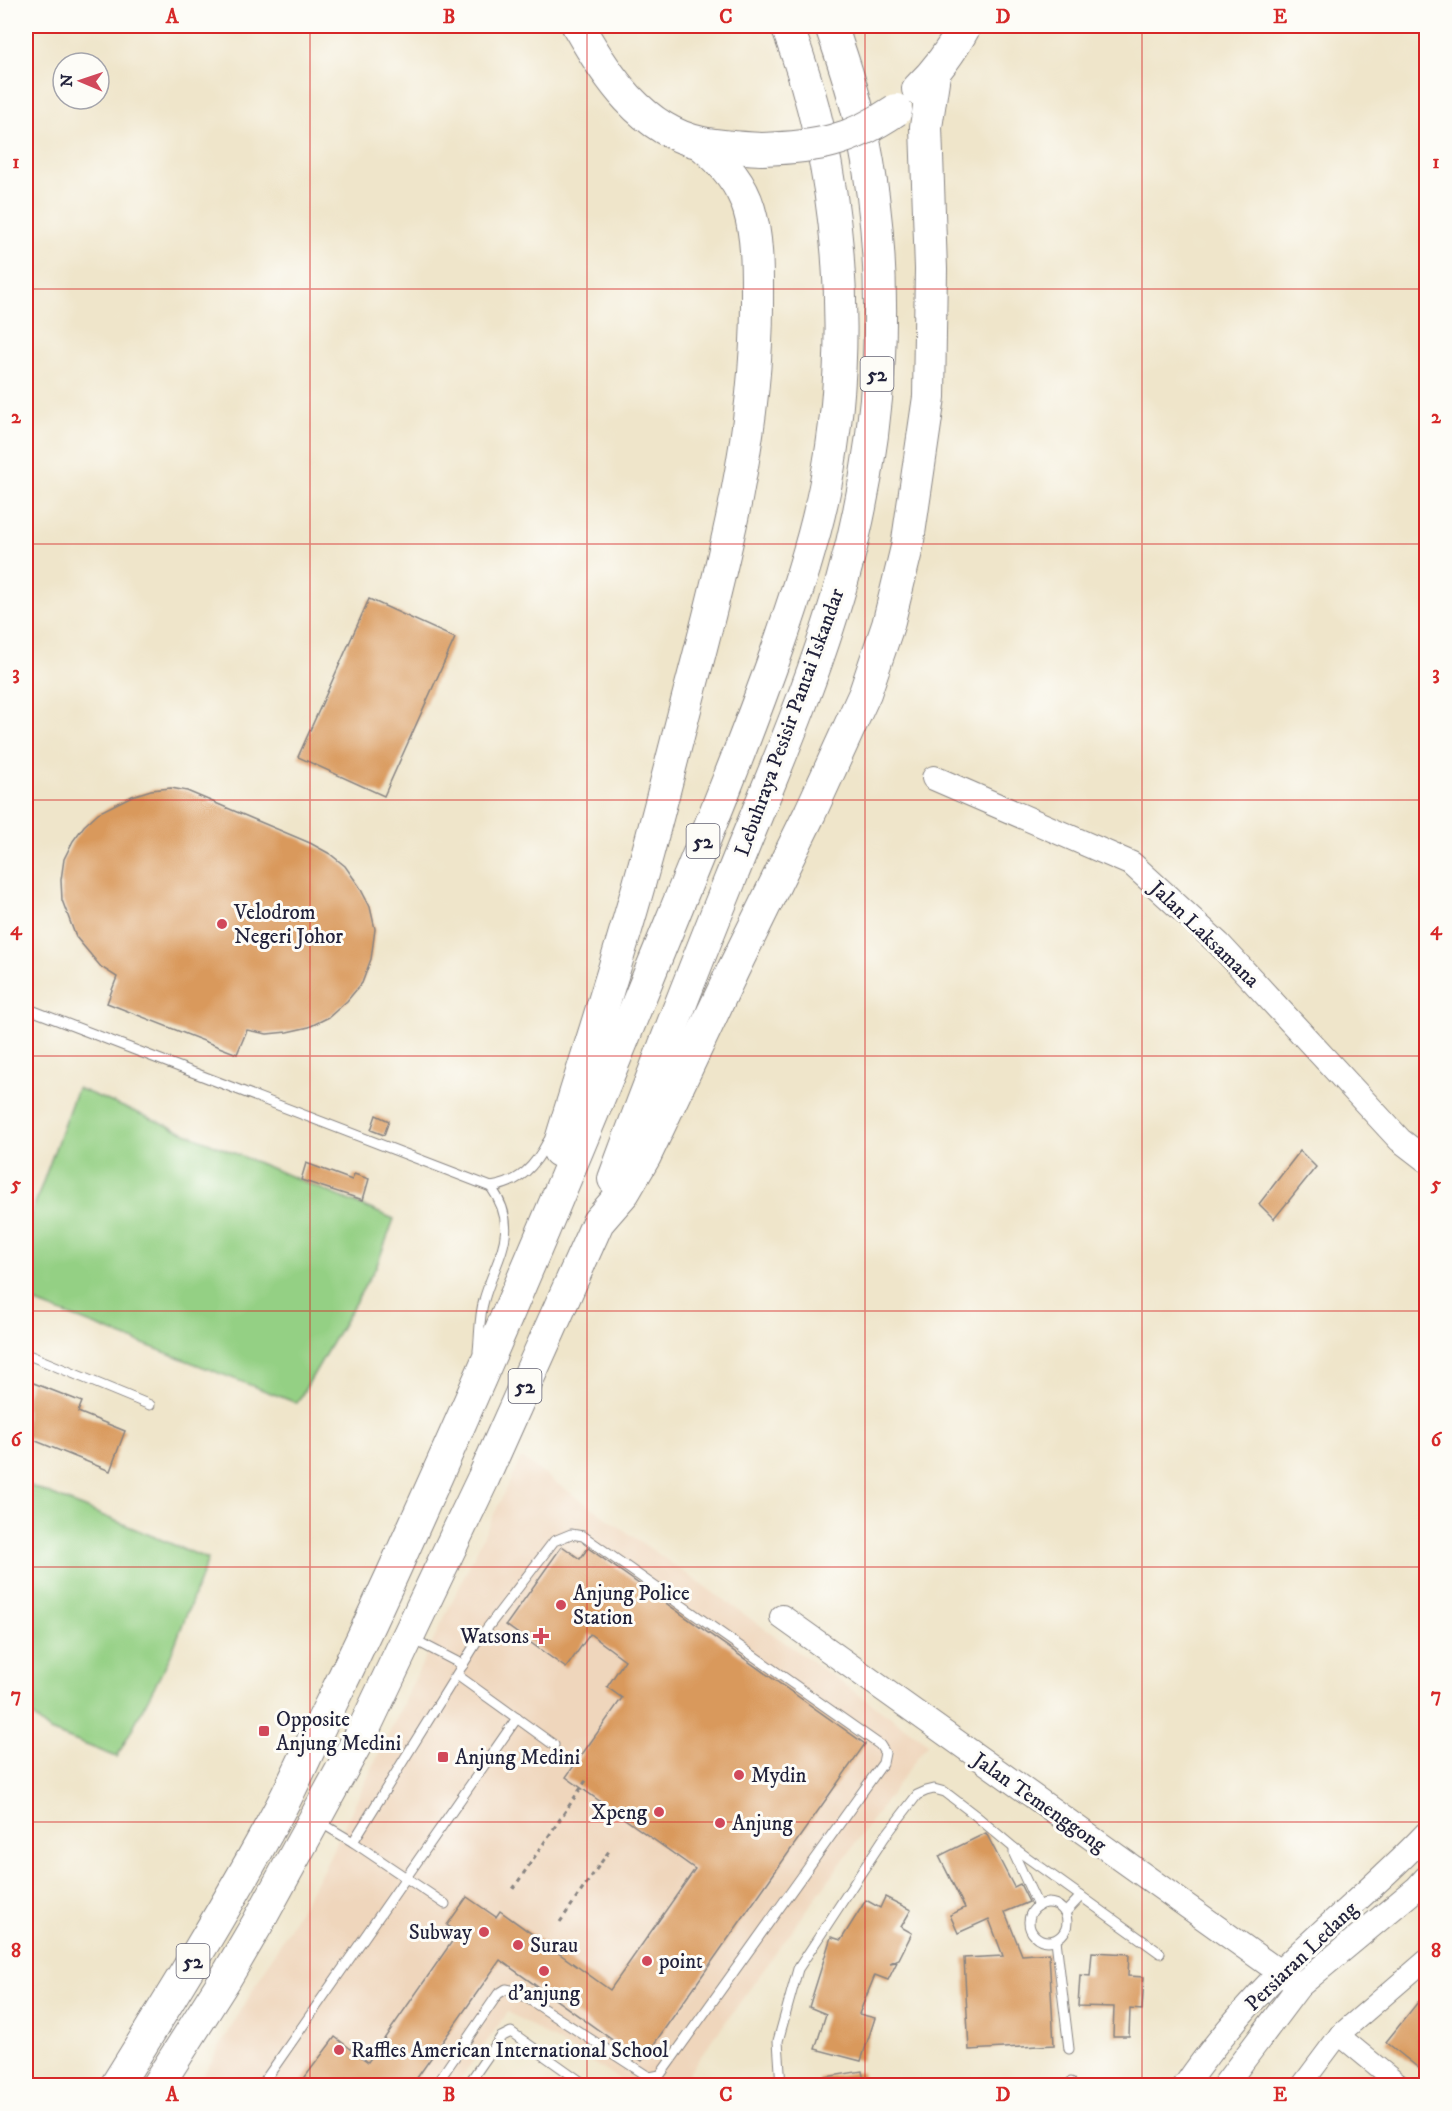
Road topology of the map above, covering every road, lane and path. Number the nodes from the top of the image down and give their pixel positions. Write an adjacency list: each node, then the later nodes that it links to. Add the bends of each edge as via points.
1 (578, 26): 6 (highway, via 620,91 651,120)
2 (787, 26): 12 (highway, Lebuhraya Pesisir Pantai Iskandar / 52, via 815,112 837,245 838,367 835,422 825,485 794,599 756,710)
3 (831, 26): 13 (highway, Lebuhraya Pesisir Pantai Iskandar / 52, via 862,130 879,247 882,313 864,489 840,586 796,716 671,1026)
4 (965, 26): 5 (highway)
5 (934, 74): 6 (highway, bridge, via 896,110 854,135 806,146 762,149); 13 (highway, via 926,127 931,269 929,397 907,547 888,625 855,715 645,1156 624,1192)
6 (700, 143): 9 (highway, via 717,157 738,187 749,208 754,236 757,334 746,441 716,589 651,838)
7 (934, 778): 10 (street, Jalan Laksamana, via 1132,864 1219,944 1400,1140)
8 (26, 1008): 11 (lane)
9 (574, 1098): 11 (lane, via 562,1111 536,1162 517,1180); 12 (highway, via 559,1147)
10 (1426, 1160)
11 (491, 1187): 15 (lane, via 501,1201 506,1229 483,1302)
12 (561, 1191): 15 (highway, 52)
13 (598, 1222): 18 (highway, 52)
14 (26, 1354): 16 (lane)
15 (474, 1392): 43 (highway, 52, via 371,1621 284,1801)
16 (150, 1406)
17 (782, 1617): 40 (street, Jalan Temenggong)
18 (409, 1637): 19 (lane); 24 (highway, 52)
19 (463, 1665): 20 (lane); 50 (lane, via 554,1541 571,1534 583,1536 880,1745 885,1758 660,2075 646,2075 516,1991 506,1989 498,1994)
20 (457, 1675): 21 (lane); 26 (lane)
21 (517, 1718): 22 (lane); 29 (lane)
22 (554, 1745)
23 (587, 1779): 31 (path)
24 (316, 1820): 26 (lane); 41 (highway, 52)
25 (1426, 1834): 40 (street, Persiaran Ledang)
26 (354, 1842): 29 (lane)
27 (1014, 1848): 32 (lane); 34 (lane); 53 (lane, via 945,1792 934,1790 917,1795 798,1969 778,2041)
28 (609, 1851): 36 (path)
29 (406, 1877): 33 (lane); 49 (lane)
30 (1426, 1878): 40 (street, Persiaran Ledang)
31 (513, 1889)
32 (1081, 1896): 35 (lane); 38 (lane)
33 (445, 1904)
34 (1038, 1906): 35 (lane, via 1056,1905); 37 (lane, via 1030,1916 1033,1934 1043,1941)
35 (1065, 1913): 37 (lane, via 1065,1932)
36 (560, 1922)
37 (1056, 1940): 44 (lane)
38 (1160, 1953)
39 (1426, 1960): 42 (street)
40 (1289, 1979): 54 (street, Persiaran Ledang, via 1213,2046); 55 (street, Persiaran Ledang)
41 (191, 2032): 47 (highway, 52); 48 (highway)
42 (1339, 2035): 56 (street); 57 (street)
43 (145, 2040): 45 (highway, via 105,2069); 46 (highway, 52)
44 (1070, 2049)
45 (91, 2085)
46 (116, 2085)
47 (157, 2085)
48 (177, 2085)
49 (261, 2085)
50 (435, 2085)
51 (467, 2085): 52 (lane, via 501,2037 511,2032)
52 (587, 2085)
53 (781, 2085)
54 (1185, 2085)
55 (1224, 2085)
56 (1300, 2085)
57 (1401, 2085)

